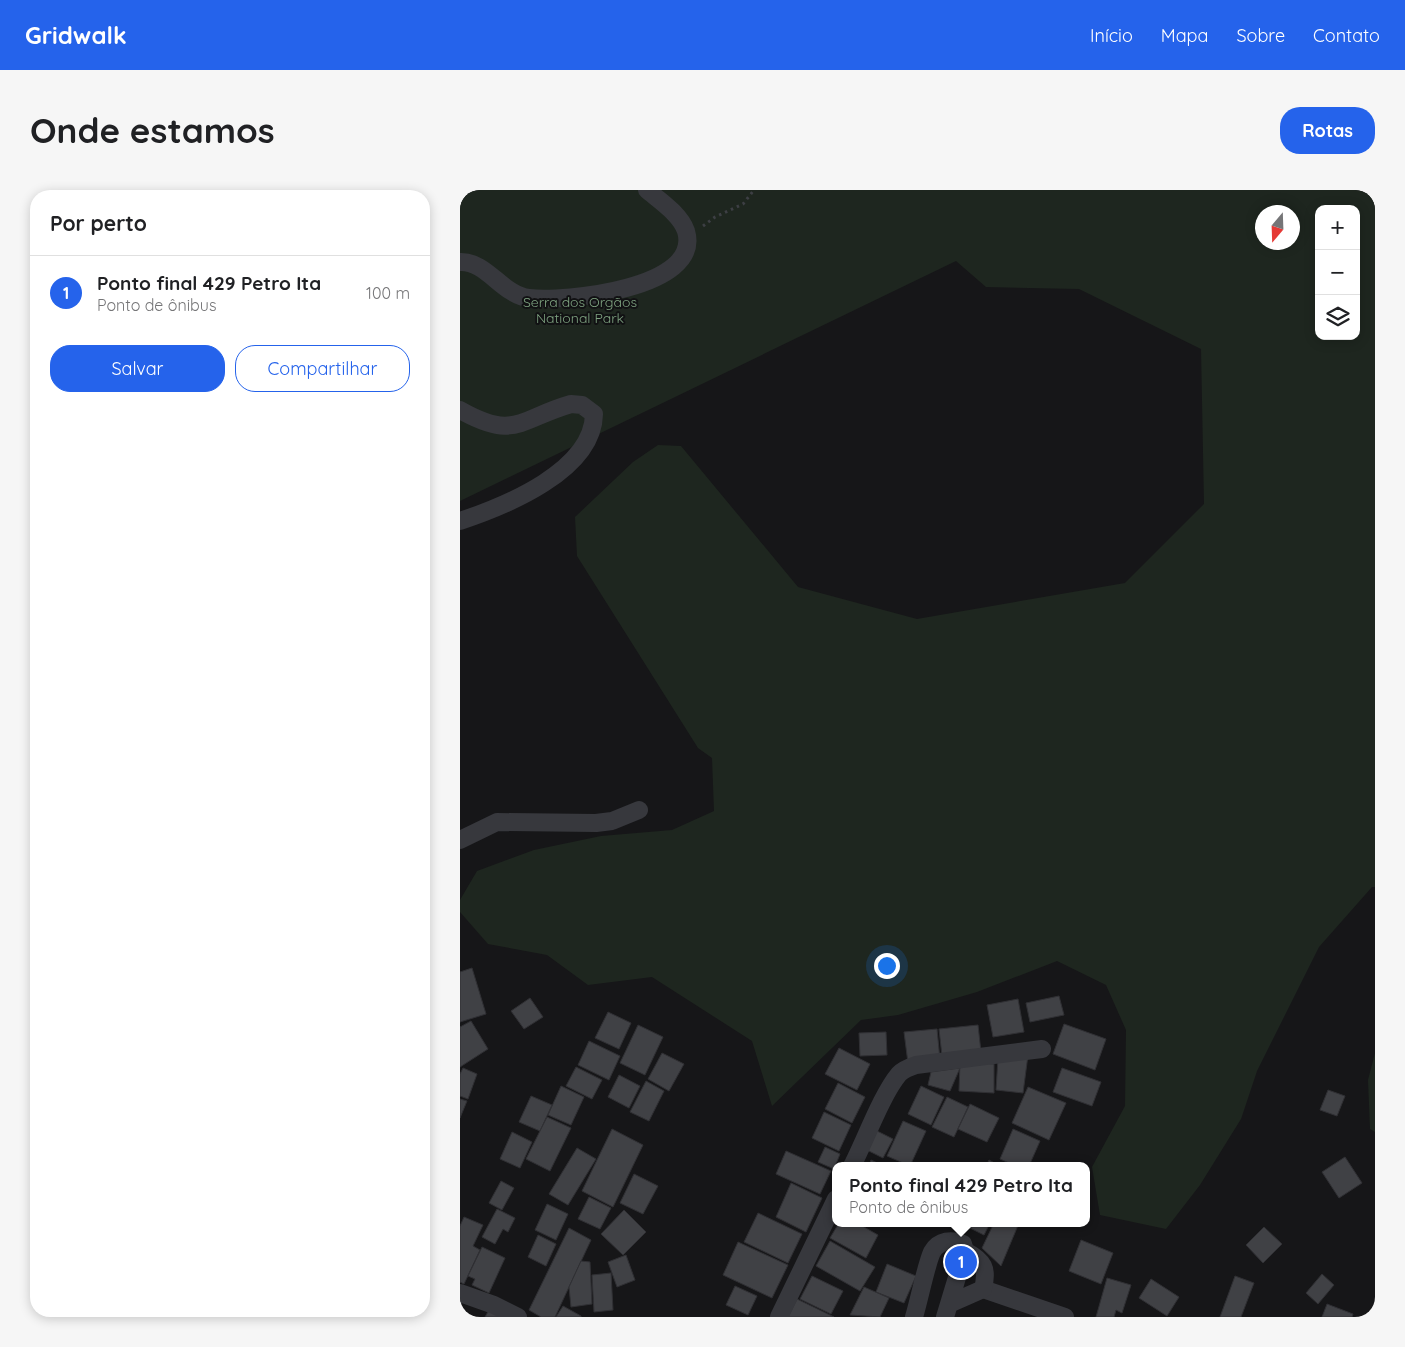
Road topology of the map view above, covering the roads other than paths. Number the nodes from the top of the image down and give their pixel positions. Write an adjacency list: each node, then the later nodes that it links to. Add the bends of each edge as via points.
1 (647, 190): 2 (street, via 680,220 686,239 678,264 658,277 615,291 539,299 520,296 478,266)
2 (460, 262)
3 (460, 410): 4 (street, via 491,426 505,427 572,404 582,405 594,414 591,435 566,465 515,500)
4 (460, 521)
5 (639, 810): 6 (street, via 612,821 596,823 505,820 487,825)
6 (460, 840)
7 (1042, 1049): 8 (street, via 907,1068 893,1085)
8 (854, 1162)
9 (832, 1207): 15 (street)
10 (965, 1251): 11 (street, via 977,1257 984,1266); 13 (street); 16 (street, via 963,1244 947,1240 932,1252)
11 (983, 1289): 13 (street); 17 (street)
12 (460, 1293): 14 (street)
13 (947, 1310)
14 (518, 1317)
15 (779, 1317)
16 (914, 1317)
17 (1065, 1317)

